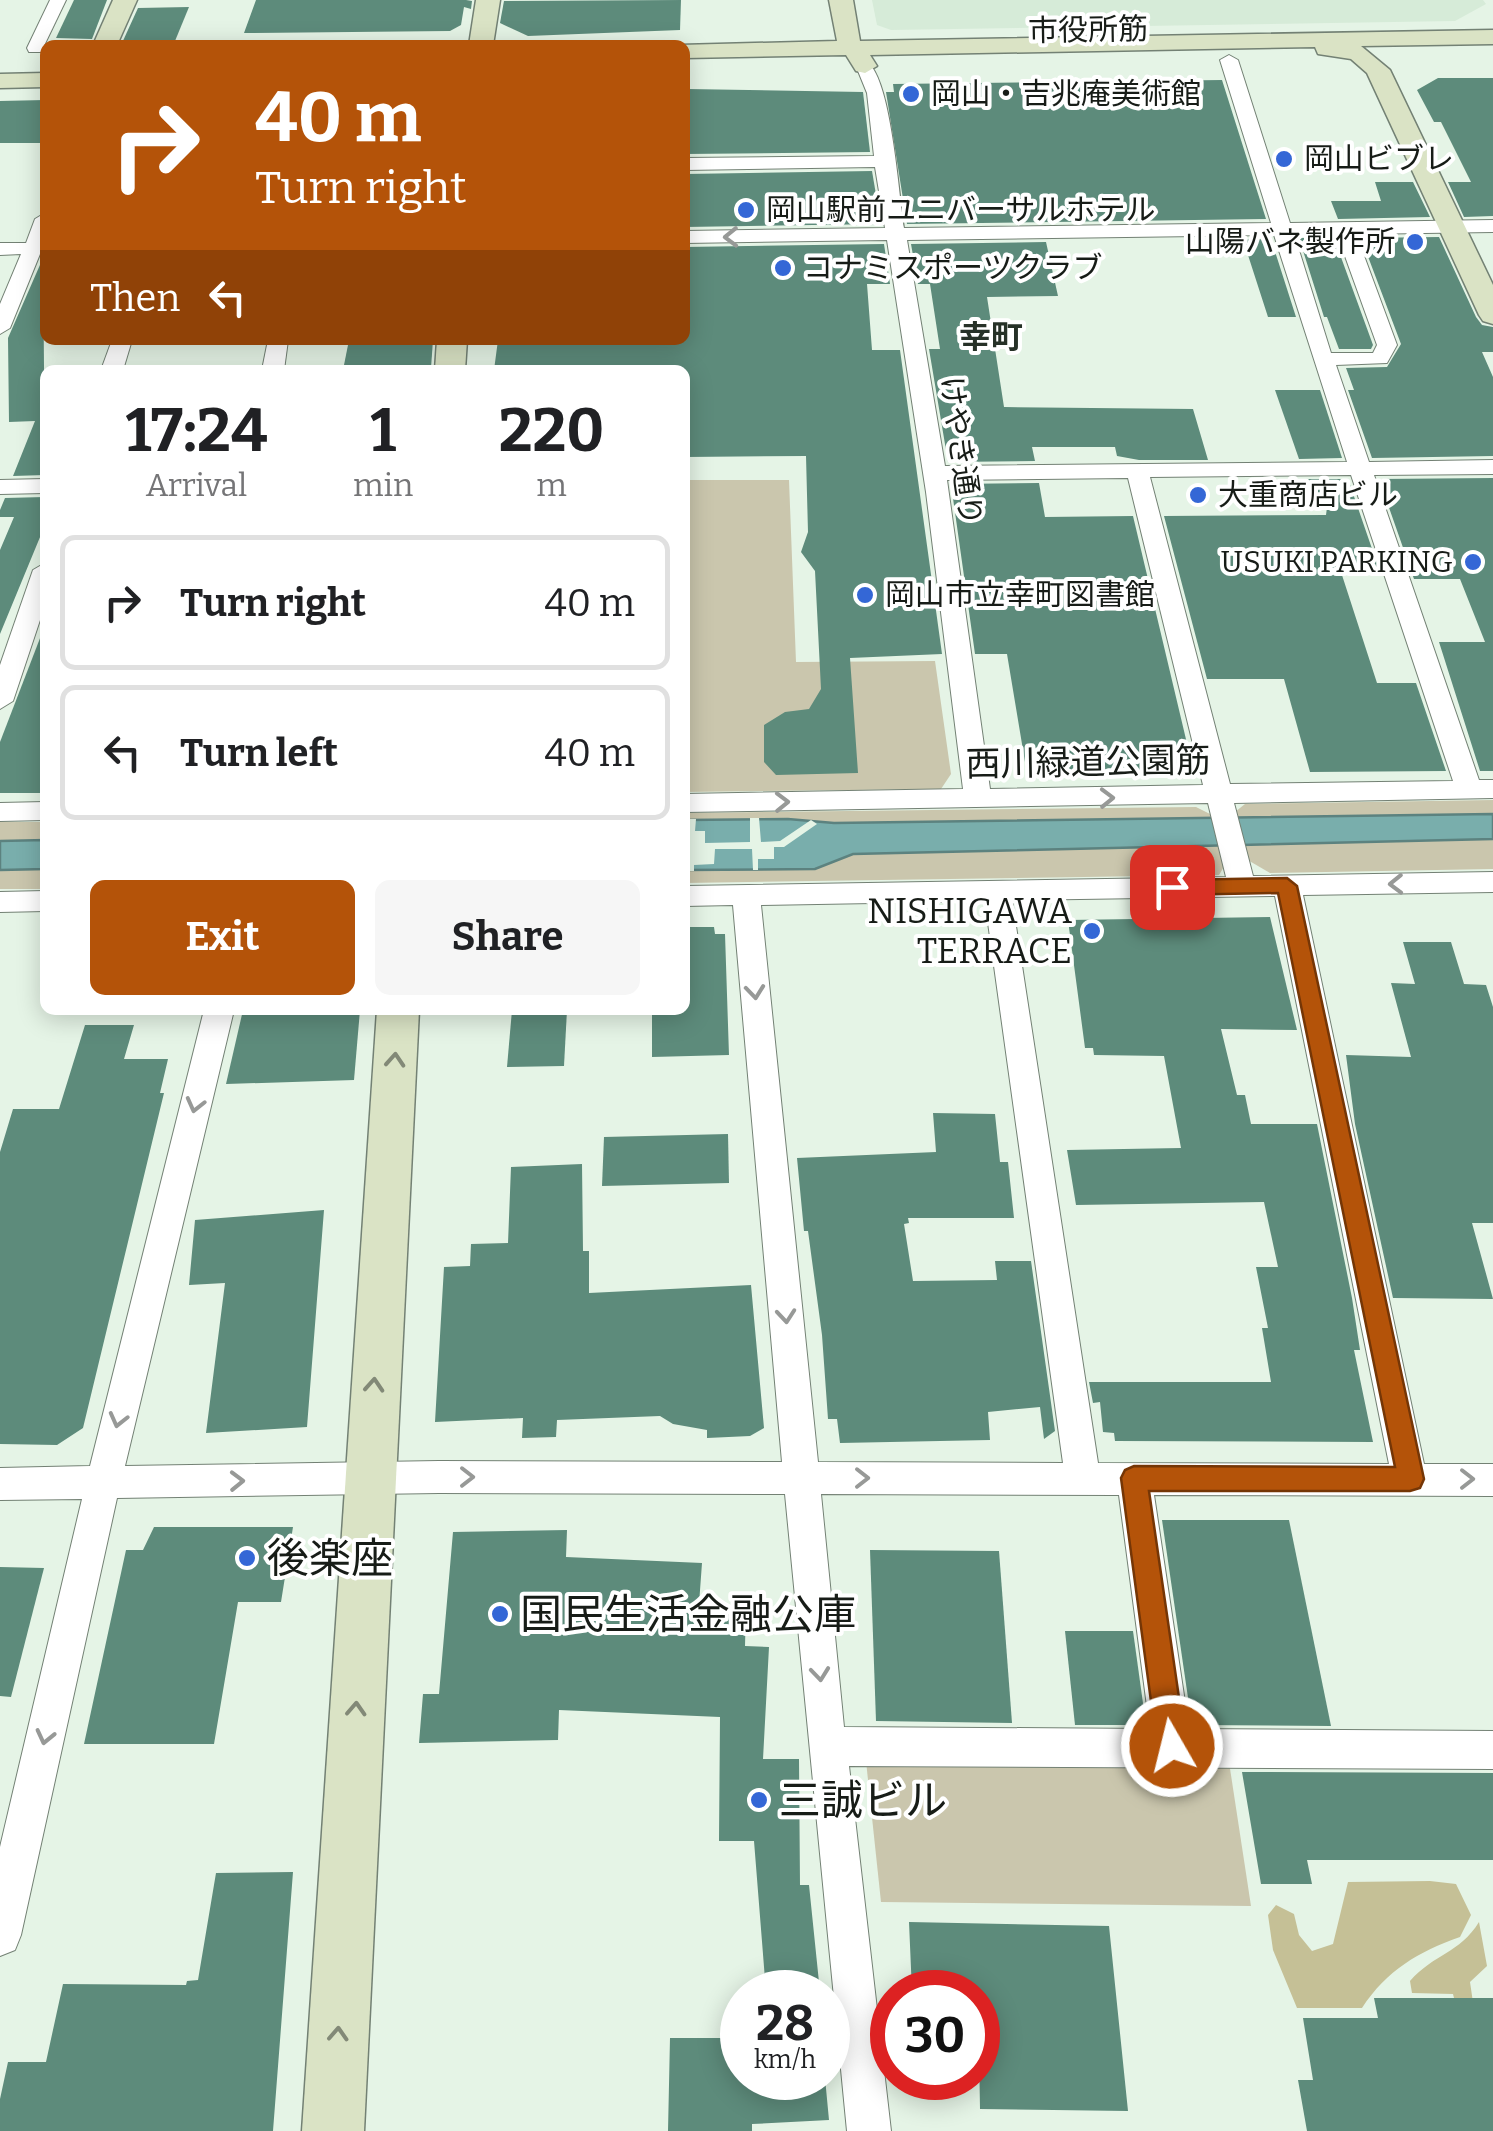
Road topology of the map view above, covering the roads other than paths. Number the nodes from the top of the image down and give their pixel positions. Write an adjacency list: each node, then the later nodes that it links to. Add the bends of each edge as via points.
1 (58, 0): 7 (street)
2 (125, 0): 8 (street)
3 (488, 0): 9 (street)
4 (841, 0): 15 (street, けやき通り, via 847,39)
5 (1493, 26): 10 (street, via 1389,29)
6 (1493, 37): 10 (street, 市役所筋)
7 (45, 40)
8 (107, 40)
9 (482, 40)
10 (1328, 40): 11 (street, 市役所筋)
11 (1015, 45): 15 (street, 市役所筋); 16 (street, via 1083,52 1320,49)
12 (690, 51): 15 (street, 市役所筋)
13 (40, 54): 18 (street)
14 (1493, 56): 16 (street, 市役所筋)
15 (859, 57): 17 (street, 市役所筋); 19 (street, 市役所筋); 22 (street, けやき通り, via 874,80)
16 (1368, 58): 17 (street, 市役所筋); 24 (street)
17 (1230, 60): 26 (street)
18 (0, 61)
19 (690, 68)
20 (40, 80): 21 (street)
21 (0, 81)
22 (883, 161): 23 (street); 28 (street, けやき通り)
23 (690, 164)
24 (1453, 226): 25 (street); 27 (street); 32 (street)
25 (1493, 226)
26 (1282, 227): 27 (street); 28 (street); 34 (street)
27 (1344, 228): 34 (street, via 1387,345 1380,358)
28 (896, 235): 29 (street, one-way to 29); 38 (street, けやき通り)
29 (690, 237)
30 (40, 248): 31 (street); 33 (street)
31 (0, 249)
32 (1493, 314)
33 (0, 328)
34 (1323, 358): 37 (street)
35 (1493, 467): 37 (street)
36 (1137, 468): 37 (street); 38 (street); 48 (street)
37 (1359, 468): 43 (street)
38 (932, 472): 44 (street, けやき通り)
39 (0, 486): 40 (street)
40 (40, 486)
41 (40, 585): 42 (street)
42 (0, 701)
43 (1481, 789): 48 (street, 西川緑道公園筋)
44 (978, 800): 45 (street, 西川緑道公園筋, one-way to 44); 48 (street, 西川緑道公園筋, one-way to 48)
45 (690, 803)
46 (40, 811): 47 (street)
47 (0, 812)
48 (1224, 819): 50 (street)
49 (1493, 883): 51 (street, one-way to 51)
50 (1242, 886): 51 (street); 52 (street)
51 (1287, 886): 63 (street)
52 (997, 890): 53 (street); 59 (street)
53 (746, 895): 54 (street); 62 (street, one-way to 62)
54 (690, 896)
55 (40, 901): 56 (street)
56 (0, 902)
57 (217, 1015): 65 (street, one-way to 65)
58 (398, 1015): 61 (street, one-way to 58)
59 (1083, 1477): 60 (street); 62 (street, one-way to 59)
60 (1134, 1478): 63 (street); 68 (street)
61 (369, 1479): 62 (street, one-way to 62); 65 (street, one-way to 61); 71 (street, one-way to 61)
62 (801, 1479): 67 (street, one-way to 67)
63 (1410, 1479): 64 (street, one-way to 64)
64 (1493, 1480)
65 (103, 1483): 66 (street); 70 (street, one-way to 70)
66 (0, 1484)
67 (827, 1746): 68 (street); 72 (street)
68 (1172, 1746): 69 (street)
69 (1493, 1750)
70 (0, 1934)
71 (332, 2131)
72 (869, 2131)

